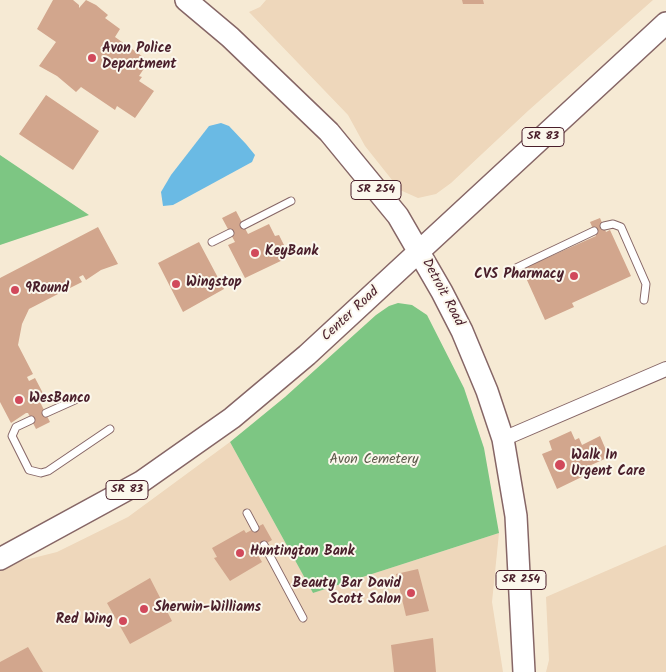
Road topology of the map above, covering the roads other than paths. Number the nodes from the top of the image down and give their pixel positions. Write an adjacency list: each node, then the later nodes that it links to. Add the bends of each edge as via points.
1 (186, 0): 9 (main road, Detroit Road / SR 254, via 230,37 329,132 398,216)
2 (666, 23): 9 (main road, Center Road / SR 83)
3 (291, 201): 4 (lane)
4 (244, 225)
5 (604, 226): 11 (lane, via 621,227 646,284)
6 (594, 231): 10 (lane)
7 (230, 233): 8 (lane)
8 (212, 242)
9 (420, 251): 17 (main road, Detroit Road / SR 254, via 462,331); 21 (main road, Center Road / SR 83, via 307,355 232,418 141,482)
10 (516, 268)
11 (644, 300)
12 (666, 370): 17 (street)
13 (75, 400): 14 (lane)
14 (46, 414)
15 (31, 420): 16 (lane, via 16,427 12,436 29,470 41,473)
16 (110, 429)
17 (503, 439): 23 (main road, Detroit Road / SR 254, via 516,516)
18 (247, 513): 19 (lane)
19 (256, 528)
20 (264, 544): 22 (lane)
21 (0, 558)
22 (303, 618)
23 (524, 672)

